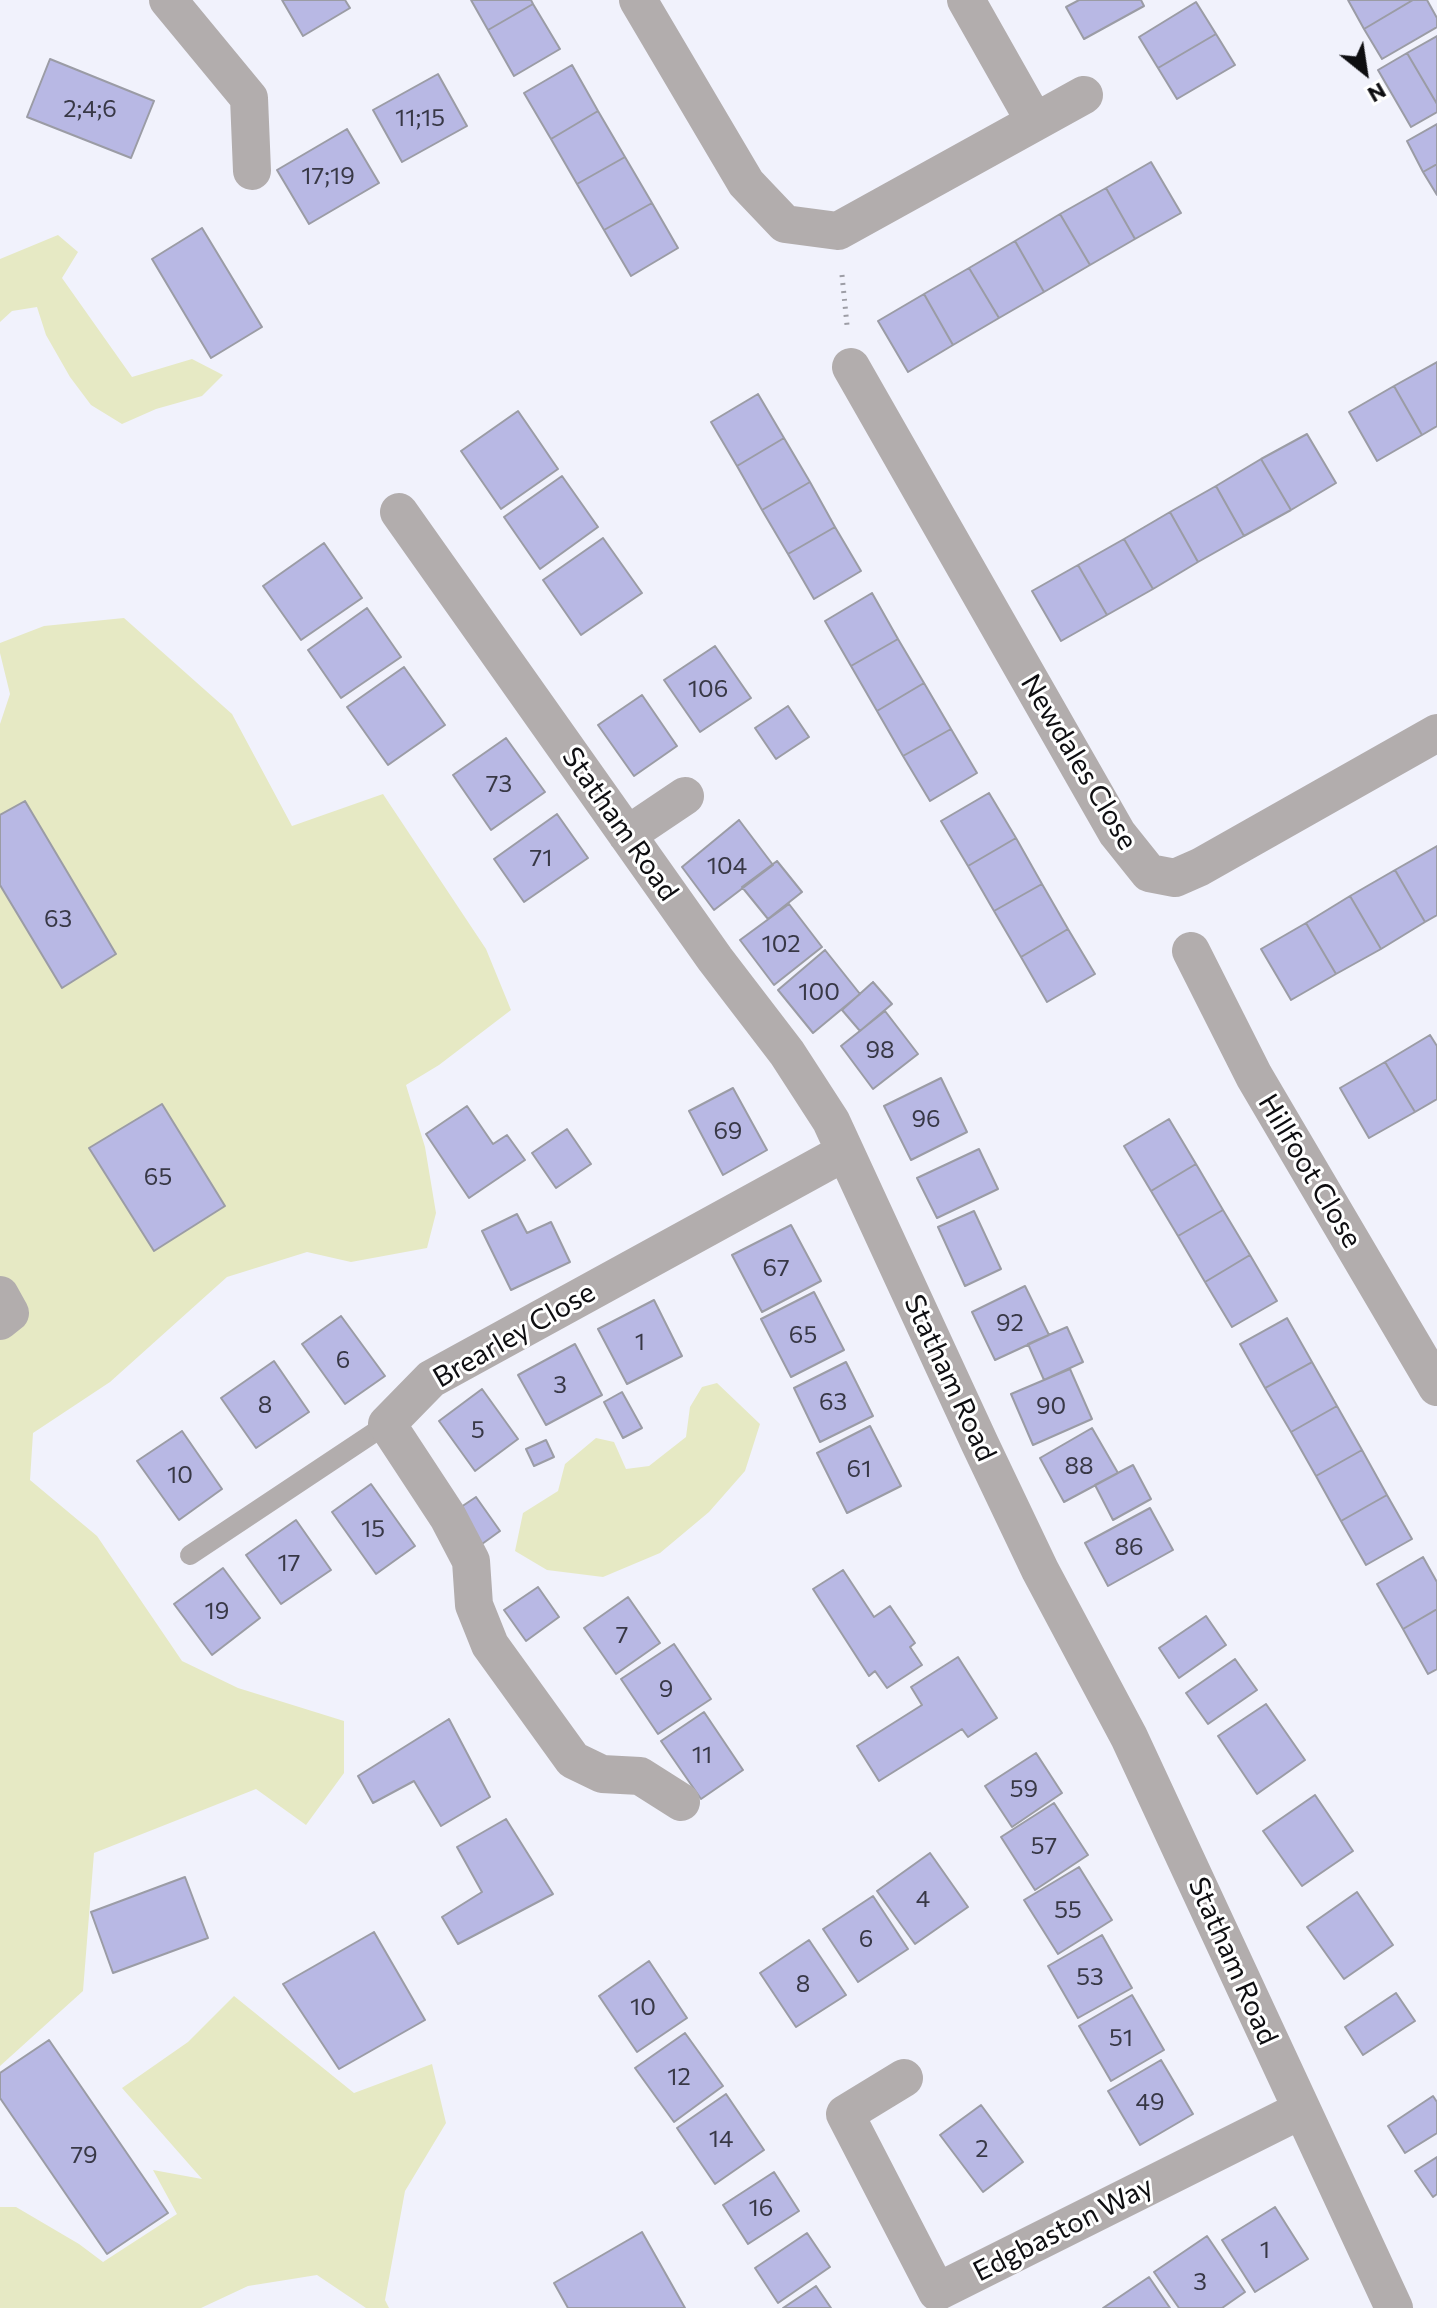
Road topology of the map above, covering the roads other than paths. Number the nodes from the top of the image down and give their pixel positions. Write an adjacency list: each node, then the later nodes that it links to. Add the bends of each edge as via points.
1 (168, 0): 6 (street, via 249,98)
2 (638, 0): 5 (street, via 746,183 785,224 838,231)
3 (966, 0): 5 (street)
4 (1084, 95): 5 (street)
5 (1035, 122)
6 (252, 171)
7 (851, 367): 9 (street, Newdales Close, via 1117,833 1149,873 1175,878 1200,867)
8 (399, 512): 11 (street, Statham Road)
9 (1437, 733)
10 (685, 796): 11 (street)
11 (627, 835): 13 (street, Statham Road, via 787,1053)
12 (1191, 951): 16 (street, Hillfoot Close, via 1254,1076)
13 (845, 1152): 17 (street, Brearley Close, via 431,1379); 21 (street, Statham Road, via 1034,1556 1142,1765)
14 (0, 1295): 15 (street, via 10,1313)
15 (0, 1321)
16 (1437, 1387)
17 (387, 1424): 18 (lane); 19 (street, via 471,1561 474,1605 490,1645 573,1760 602,1774 640,1776)
18 (190, 1555)
19 (681, 1802)
20 (904, 2078): 21 (street, Edgbaston Way, via 845,2114 937,2292)
21 (1301, 2110): 22 (street, Statham Road)
22 (1394, 2308)

